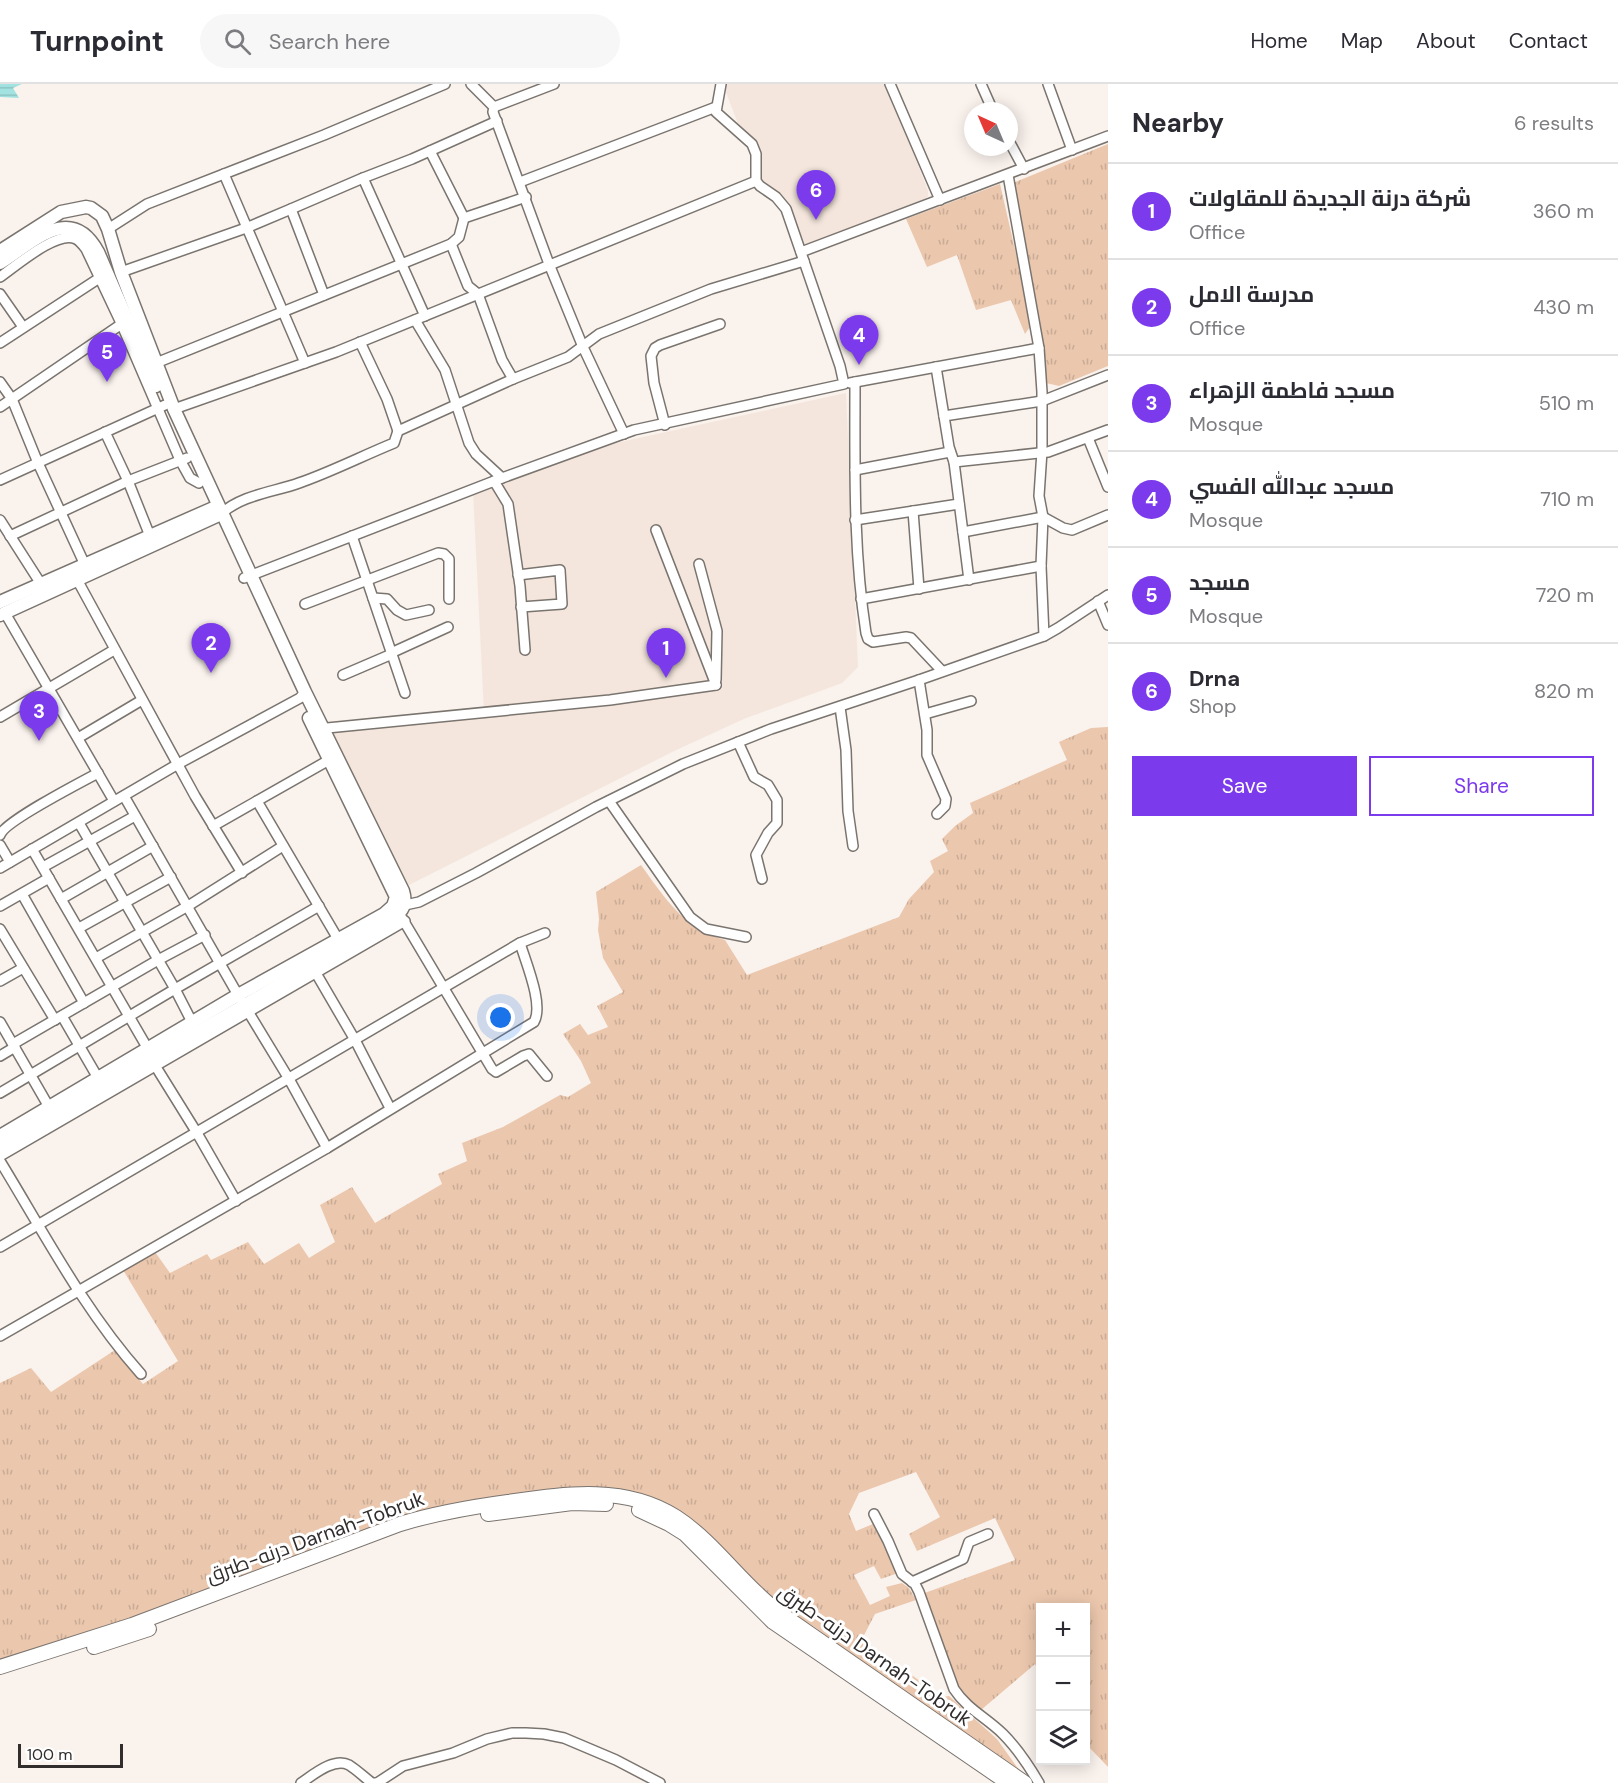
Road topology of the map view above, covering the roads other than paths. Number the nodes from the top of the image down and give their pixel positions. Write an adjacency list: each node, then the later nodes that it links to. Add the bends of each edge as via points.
1 (445, 84): 17 (street)
2 (471, 84): 9 (street)
3 (554, 84): 9 (street)
4 (721, 84): 10 (street)
5 (890, 84): 23 (street)
6 (981, 84): 8 (street)
7 (1048, 84): 13 (street)
8 (989, 102)
9 (494, 107): 11 (street)
10 (716, 107): 20 (street, via 718,116 752,144); 21 (street)
11 (496, 121): 14 (street); 21 (street)
12 (1108, 136): 13 (street)
13 (1072, 150): 16 (street)
14 (430, 151): 19 (street); 26 (street)
15 (1017, 156): 16 (street)
16 (1024, 169): 18 (street)
17 (224, 174): 27 (street, via 147,204); 28 (street)
18 (1008, 174): 23 (street); 51 (street)
19 (363, 178): 25 (street); 34 (street)
20 (756, 181): 32 (street, via 786,209); 35 (street)
21 (520, 182): 22 (street)
22 (526, 197): 26 (street); 35 (street)
23 (940, 200): 32 (street)
24 (78, 207): 27 (main road, via 91,207); 29 (main road); 31 (main road, via 54,216)
25 (291, 209): 28 (street); 41 (street)
26 (464, 218): 30 (street, via 459,237)
27 (106, 225): 29 (main road, via 92,233); 36 (main road)
28 (246, 228): 36 (street); 42 (street)
29 (80, 231): 33 (main road, via 55,229); 37 (main road, via 93,242)
30 (451, 244): 34 (street); 40 (street, via 468,286)
31 (0, 250)
32 (803, 256): 50 (street, via 599,334); 59 (street)
33 (0, 263)
34 (402, 264): 41 (street); 43 (street)
35 (549, 264): 40 (street); 50 (street)
36 (121, 272): 52 (main road)
37 (103, 276): 38 (street, via 78,239 69,237 52,241); 45 (main road); 47 (street)
38 (0, 277)
39 (0, 294): 47 (street)
40 (478, 294): 43 (street); 56 (street)
41 (324, 295): 42 (street)
42 (283, 312): 52 (street); 53 (street)
43 (425, 316): 44 (street)
44 (415, 320): 48 (street); 62 (street, via 446,370)
45 (124, 322): 60 (street); 64 (main road)
46 (720, 324): 66 (street, via 660,345 652,352 654,382)
47 (23, 327): 49 (street)
48 (360, 342): 53 (street); 68 (street)
49 (0, 343)
50 (583, 347): 56 (street); 70 (street)
51 (1039, 348): 54 (street); 61 (street)
52 (156, 363): 64 (main road)
53 (305, 363): 64 (street)
54 (936, 367): 58 (street); 65 (street)
55 (1108, 375): 61 (street)
56 (513, 379): 62 (street)
57 (0, 382): 60 (street)
58 (855, 382): 59 (street); 76 (street)
59 (844, 384): 66 (street)
60 (12, 399): 63 (street); 75 (street)
61 (1042, 401): 65 (street); 72 (street)
62 (456, 406): 68 (street); 78 (street, via 473,449)
63 (0, 407)
64 (165, 408): 69 (street); 74 (main road); 82 (main road)
65 (944, 416): 73 (street)
66 (665, 424): 70 (street)
67 (1108, 430): 71 (street)
68 (399, 431): 82 (street, via 394,443 299,483)
69 (105, 432): 75 (street); 79 (street)
70 (624, 434): 78 (street)
71 (1088, 438): 72 (street); 80 (street)
72 (1042, 453): 73 (street); 86 (street, via 1039,496)
73 (952, 457): 76 (street); 81 (street)
74 (184, 459): 79 (street); 82 (main road)
75 (38, 463): 77 (street); 84 (street)
76 (855, 470): 88 (street)
77 (0, 480)
78 (498, 480): 93 (street); 98 (street, via 508,504)
79 (128, 481): 84 (street); 92 (street)
80 (1108, 487)
81 (959, 504): 83 (street); 90 (street)
82 (219, 510): 92 (main road); 97 (main road); 99 (main road)
83 (913, 511): 88 (street); 103 (street)
84 (60, 512): 91 (street); 95 (street)
85 (1108, 514): 86 (street, via 1072,530)
86 (1043, 517): 90 (street); 96 (street)
87 (0, 520): 91 (street)
88 (855, 520): 107 (street)
89 (656, 530): 122 (street)
90 (963, 532): 101 (street)
91 (10, 536): 102 (street)
92 (150, 536): 95 (main road)
93 (352, 536): 99 (street); 100 (street)
94 (699, 564): 122 (street, via 717,631)
95 (85, 565): 97 (main road)
96 (1041, 566): 101 (street); 115 (street)
97 (74, 575): 102 (main road); 111 (main road); 116 (street)
98 (518, 575): 110 (street); 110 (street, via 560,570 562,604)
99 (247, 576): 125 (main road)
100 (367, 580): 105 (street); 106 (street, via 444,554 449,559); 109 (street)
101 (969, 580): 103 (street)
102 (41, 584): 111 (main road)
103 (919, 588): 107 (street)
104 (1108, 595): 108 (street)
105 (373, 598): 112 (street, via 387,599 406,615); 118 (street)
106 (449, 599)
107 (861, 599): 119 (street, via 868,639 873,642 911,638)
108 (1098, 601): 113 (street); 115 (street)
109 (305, 604)
110 (521, 607): 117 (street)
111 (2, 610): 123 (street)
112 (429, 610)
113 (1108, 625)
114 (448, 627): 118 (street)
115 (1044, 636): 119 (street)
116 (114, 650): 123 (street); 126 (street)
117 (525, 650)
118 (391, 653): 120 (street); 124 (street)
119 (942, 671): 121 (street)
120 (343, 675)
121 (919, 680): 128 (street); 129 (street)
122 (716, 686): 131 (street)
123 (49, 689): 130 (street); 132 (street)
124 (405, 693)
125 (302, 695): 131 (main road); 135 (street)
126 (142, 700): 132 (street); 135 (street)
127 (971, 701): 129 (street)
128 (840, 707): 133 (street); 150 (street)
129 (925, 714): 141 (street, via 927,755 946,799)
130 (0, 717)
131 (319, 729): 134 (main road); 166 (main road, via 404,891)
132 (78, 738): 136 (street)
133 (738, 742): 140 (street); 159 (street, via 750,771 768,785 777,800 777,823 756,855)
134 (330, 760): 139 (street); 166 (main road)
135 (178, 764): 137 (street); 144 (street)
136 (98, 773): 138 (street); 145 (street, via 17,818)
137 (124, 796): 138 (street); 142 (street)
138 (114, 801): 143 (street)
139 (257, 801): 144 (street); 149 (street)
140 (609, 801): 166 (street); 172 (street, via 690,917 706,929)
141 (937, 814)
142 (135, 816): 146 (street); 148 (street)
143 (79, 823): 146 (street); 151 (street)
144 (213, 826): 156 (street)
145 (0, 835)
146 (89, 842): 153 (street); 155 (street)
147 (0, 845): 152 (street)
148 (153, 846): 155 (street); 157 (street)
149 (283, 846): 156 (street); 165 (street)
150 (853, 846)
151 (32, 849): 152 (street); 153 (street)
152 (10, 862): 154 (street)
153 (43, 867): 158 (street)
154 (0, 868)
155 (106, 872): 161 (street); 162 (street)
156 (242, 873): 164 (street)
157 (171, 877): 162 (street); 164 (street)
158 (49, 878): 160 (street); 161 (street)
159 (762, 879)
160 (22, 894): 163 (street); 184 (street)
161 (61, 898): 168 (street)
162 (123, 903): 168 (street); 169 (street)
163 (0, 906)
164 (188, 906): 169 (street); 171 (street)
165 (319, 906): 173 (street); 177 (street)
166 (400, 910): 173 (main road, via 384,914); 179 (main road); 183 (street)
167 (0, 928): 178 (street)
168 (79, 928): 175 (street)
169 (141, 933): 175 (street); 176 (street)
170 (545, 933): 174 (street)
171 (205, 935): 176 (street); 177 (street)
172 (746, 937)
173 (338, 939): 185 (main road)
174 (520, 943): 183 (street); 194 (street, via 538,1015 534,1022)
175 (96, 958): 181 (street)
176 (158, 960): 181 (street); 182 (street)
177 (221, 964): 182 (street); 185 (street)
178 (23, 968): 180 (street); 187 (street)
179 (313, 969): 185 (main road); 190 (street)
180 (0, 981)
181 (112, 987): 184 (street); 186 (street)
182 (175, 989): 186 (street); 189 (street)
183 (444, 989): 190 (street); 194 (street)
184 (84, 1003): 187 (street)
185 (244, 1004): 189 (main road); 196 (street); 200 (street); 206 (main road)
186 (129, 1016): 192 (street); 193 (street)
187 (58, 1018): 191 (street); 192 (street)
188 (0, 1022): 191 (street)
189 (193, 1024): 193 (main road)
190 (355, 1040): 200 (street); 203 (street)
191 (14, 1046): 195 (street); 197 (street)
192 (79, 1046): 197 (street); 199 (street)
193 (148, 1049): 199 (main road)
194 (482, 1054): 198 (street, via 496,1072 529,1054); 203 (street)
195 (0, 1056)
196 (156, 1067): 204 (street); 208 (street)
197 (31, 1075): 201 (street); 202 (street)
198 (547, 1076)
199 (98, 1078): 202 (main road)
200 (289, 1079): 204 (street); 207 (street)
201 (0, 1093)
202 (49, 1107): 205 (main road)
203 (390, 1108): 207 (street)
204 (197, 1133): 209 (street); 210 (street)
205 (0, 1136)
206 (0, 1146)
207 (327, 1148): 209 (street)
208 (0, 1158): 210 (street)
209 (236, 1201): 212 (street)
210 (39, 1225): 211 (street); 212 (street)
211 (0, 1247)
212 (77, 1291): 213 (street); 214 (street)
213 (0, 1336)
214 (141, 1374)
215 (874, 1514): 217 (street, via 902,1574)
216 (988, 1534): 217 (street, via 969,1542 963,1559)
217 (912, 1582): 225 (street, via 957,1694 1002,1733)
218 (0, 1667): 224 (highway, درنه-طبرق Darnah-Tobruk, via 132,1625 430,1515 572,1493 616,1496 675,1516 780,1613)
219 (0, 1677): 223 (highway, درنه-طبرق Darnah-Tobruk, via 131,1636 432,1523 572,1503 612,1504 648,1513 685,1534 772,1622)
220 (301, 1783): 221 (street, via 330,1765 341,1763)
221 (376, 1783): 222 (street, via 402,1766 453,1754 512,1733 564,1738)
222 (660, 1783)
223 (1008, 1783)
224 (1025, 1783)
225 (1039, 1783)

